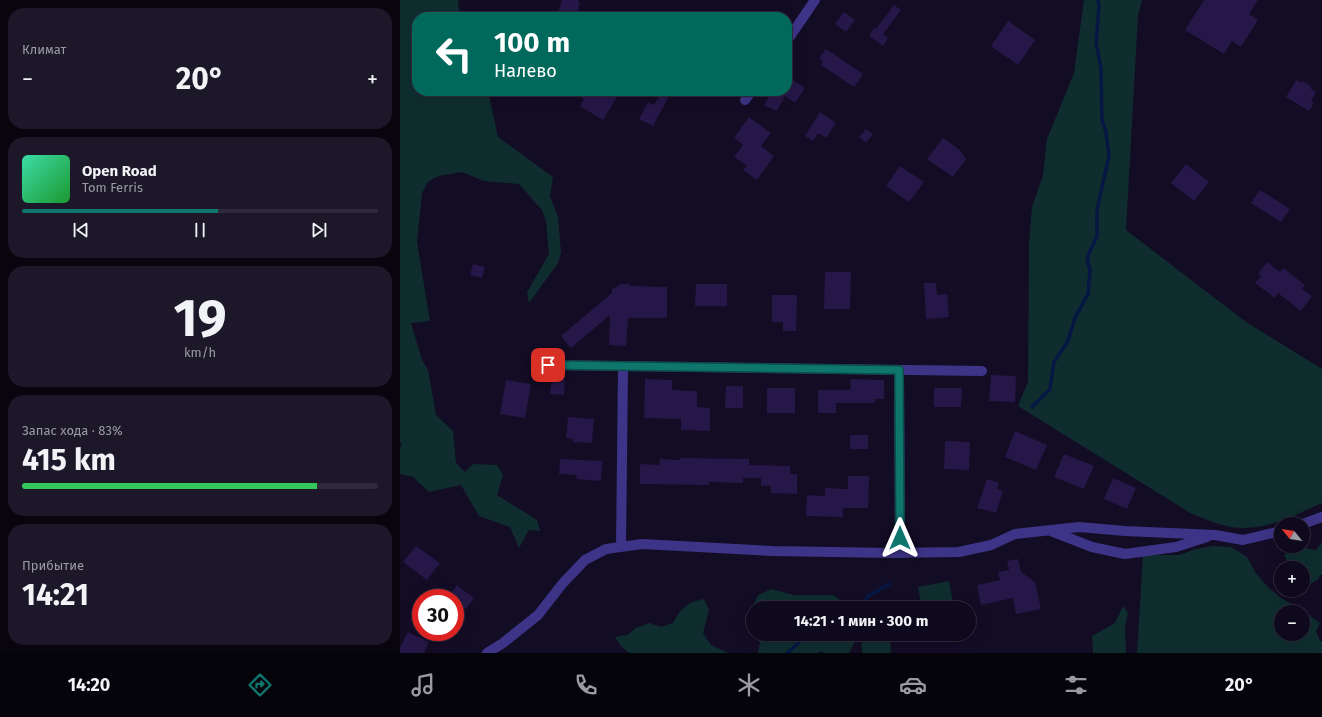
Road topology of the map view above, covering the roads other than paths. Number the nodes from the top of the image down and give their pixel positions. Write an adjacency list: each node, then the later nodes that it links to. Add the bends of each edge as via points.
1 (815, 0): 2 (street)
2 (792, 34)
3 (748, 96): 4 (street)
4 (745, 100)
5 (548, 365): 6 (street)
6 (623, 366): 7 (street); 14 (street)
7 (899, 370): 8 (street); 15 (street)
8 (982, 371)
9 (1322, 517): 10 (street)
10 (1310, 521)
11 (1047, 530): 13 (street, via 1080,527); 13 (street, via 1092,547 1125,554 1176,547); 15 (street, via 1015,534 991,545 959,552)
12 (1274, 533): 13 (street, via 1243,540)
13 (1215, 535)
14 (621, 547): 15 (street, via 642,544 773,551); 16 (street, via 606,548 585,560 538,615 504,643)
15 (900, 553)
16 (487, 653)

